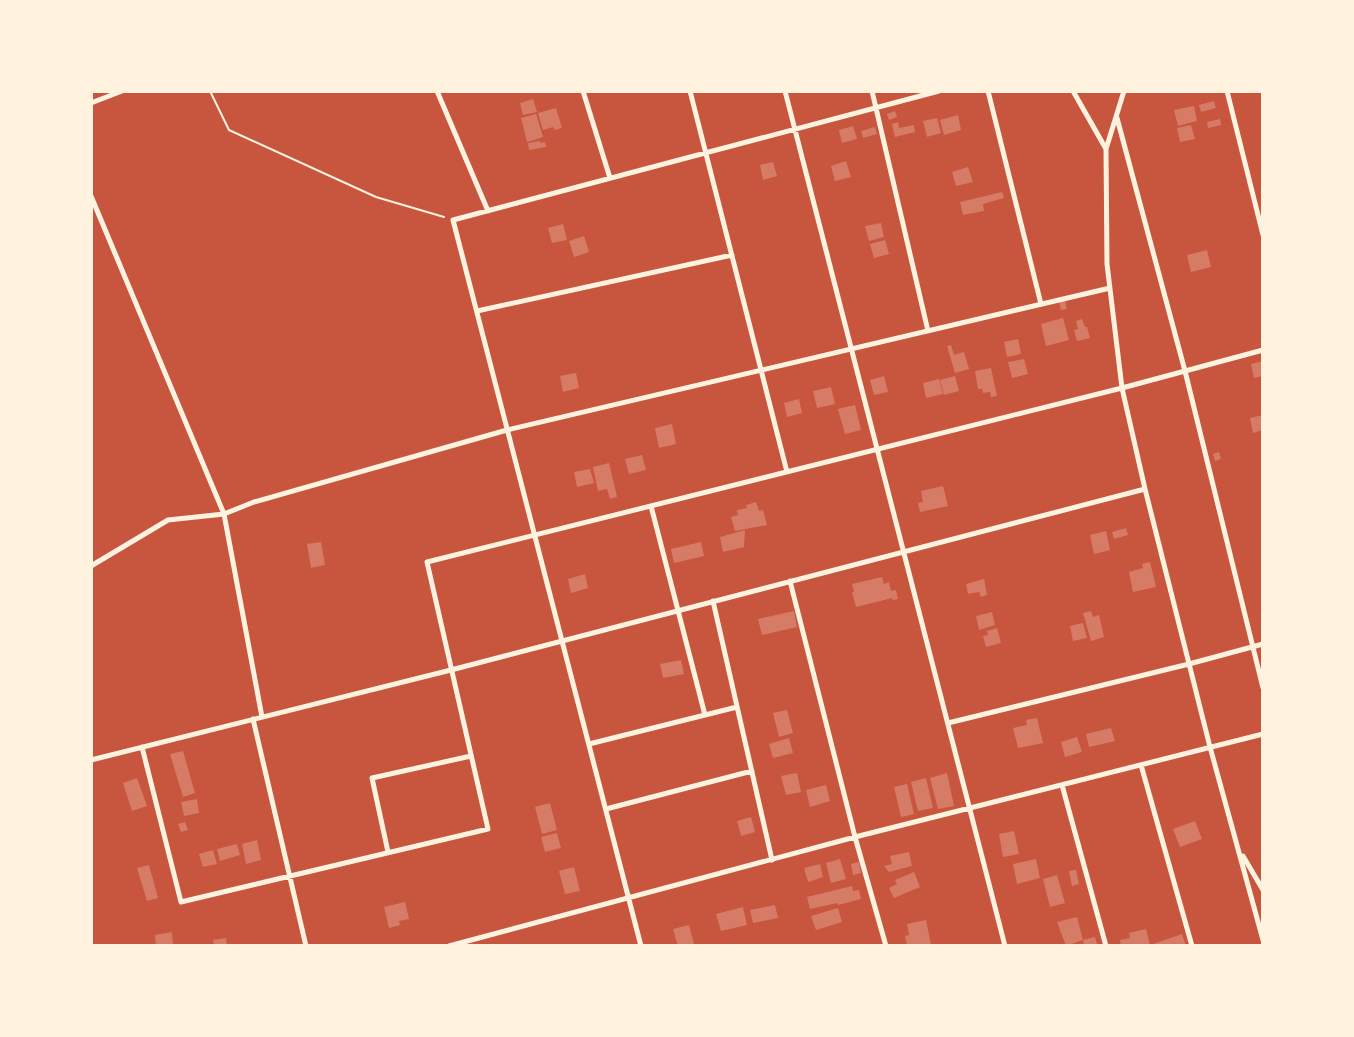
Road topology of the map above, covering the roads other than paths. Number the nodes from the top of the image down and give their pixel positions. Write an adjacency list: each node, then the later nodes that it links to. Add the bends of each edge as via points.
1 (122, 91): 12 (street)
2 (437, 91): 20 (street)
3 (583, 91): 18 (street)
4 (690, 91): 17 (street)
5 (785, 91): 15 (street)
6 (872, 91): 13 (street)
7 (939, 91): 13 (street)
8 (988, 91): 25 (street)
9 (1073, 91): 16 (street)
10 (1124, 91): 14 (street)
11 (1227, 91): 21 (street)
12 (91, 103)
13 (876, 108): 15 (street); 27 (street)
14 (1116, 117): 16 (street); 31 (street)
15 (794, 129): 17 (street); 28 (street)
16 (1106, 149): 24 (street)
17 (706, 153): 18 (street); 23 (street)
18 (610, 178): 20 (street)
19 (91, 196): 38 (street)
20 (488, 211): 26 (street, via 453,220)
21 (1260, 211): 22 (street)
22 (1263, 235)
23 (732, 255): 26 (street); 30 (street)
24 (1110, 288): 25 (street); 32 (street)
25 (1041, 304): 27 (street)
26 (477, 311): 33 (street)
27 (928, 331): 28 (street)
28 (851, 350): 30 (street); 34 (street)
29 (1263, 350): 31 (street)
30 (761, 370): 33 (street); 35 (street)
31 (1185, 371): 32 (street); 47 (street)
32 (1122, 388): 34 (street); 36 (street)
33 (507, 430): 38 (street); 39 (street)
34 (877, 449): 35 (street); 40 (street)
35 (787, 472): 37 (street)
36 (1145, 489): 40 (street); 48 (street)
37 (652, 506): 39 (street); 44 (street)
38 (224, 514): 41 (street, via 169,520); 53 (street)
39 (535, 535): 45 (street); 49 (street, via 427,562)
40 (904, 552): 42 (street); 55 (street)
41 (91, 566)
42 (790, 581): 43 (street); 67 (street)
43 (713, 601): 44 (street); 51 (street)
44 (678, 610): 45 (street); 52 (street)
45 (562, 641): 49 (street); 57 (street)
46 (1263, 644): 47 (street)
47 (1253, 647): 48 (street); 50 (street)
48 (1189, 664): 55 (street); 59 (street)
49 (452, 670): 53 (street); 60 (street)
50 (1263, 688)
51 (737, 707): 52 (street); 63 (street)
52 (705, 715): 57 (street)
53 (262, 717): 54 (street)
54 (253, 719): 58 (street); 71 (street)
55 (948, 723): 65 (street)
56 (1263, 734): 59 (street)
57 (589, 744): 66 (street)
58 (142, 747): 61 (street); 71 (street, via 181,902)
59 (1210, 747): 62 (street); 68 (street)
60 (471, 756): 69 (street, via 372,778); 69 (street, via 488,829)
61 (91, 760)
62 (1141, 765): 64 (street); 81 (street)
63 (752, 771): 66 (street); 70 (street)
64 (1062, 785): 65 (street); 80 (street)
65 (970, 808): 67 (street); 79 (street)
66 (606, 809): 73 (street)
67 (856, 837): 70 (street); 78 (street)
68 (1239, 850): 72 (street); 74 (street)
69 (388, 852): 71 (street)
70 (772, 860): 73 (street)
71 (288, 875): 75 (street)
72 (1263, 890)
73 (629, 898): 76 (street); 77 (street)
74 (1263, 940)
75 (306, 946)
76 (449, 946)
77 (641, 946)
78 (886, 946)
79 (1005, 946)
80 (1105, 946)
81 (1192, 946)

